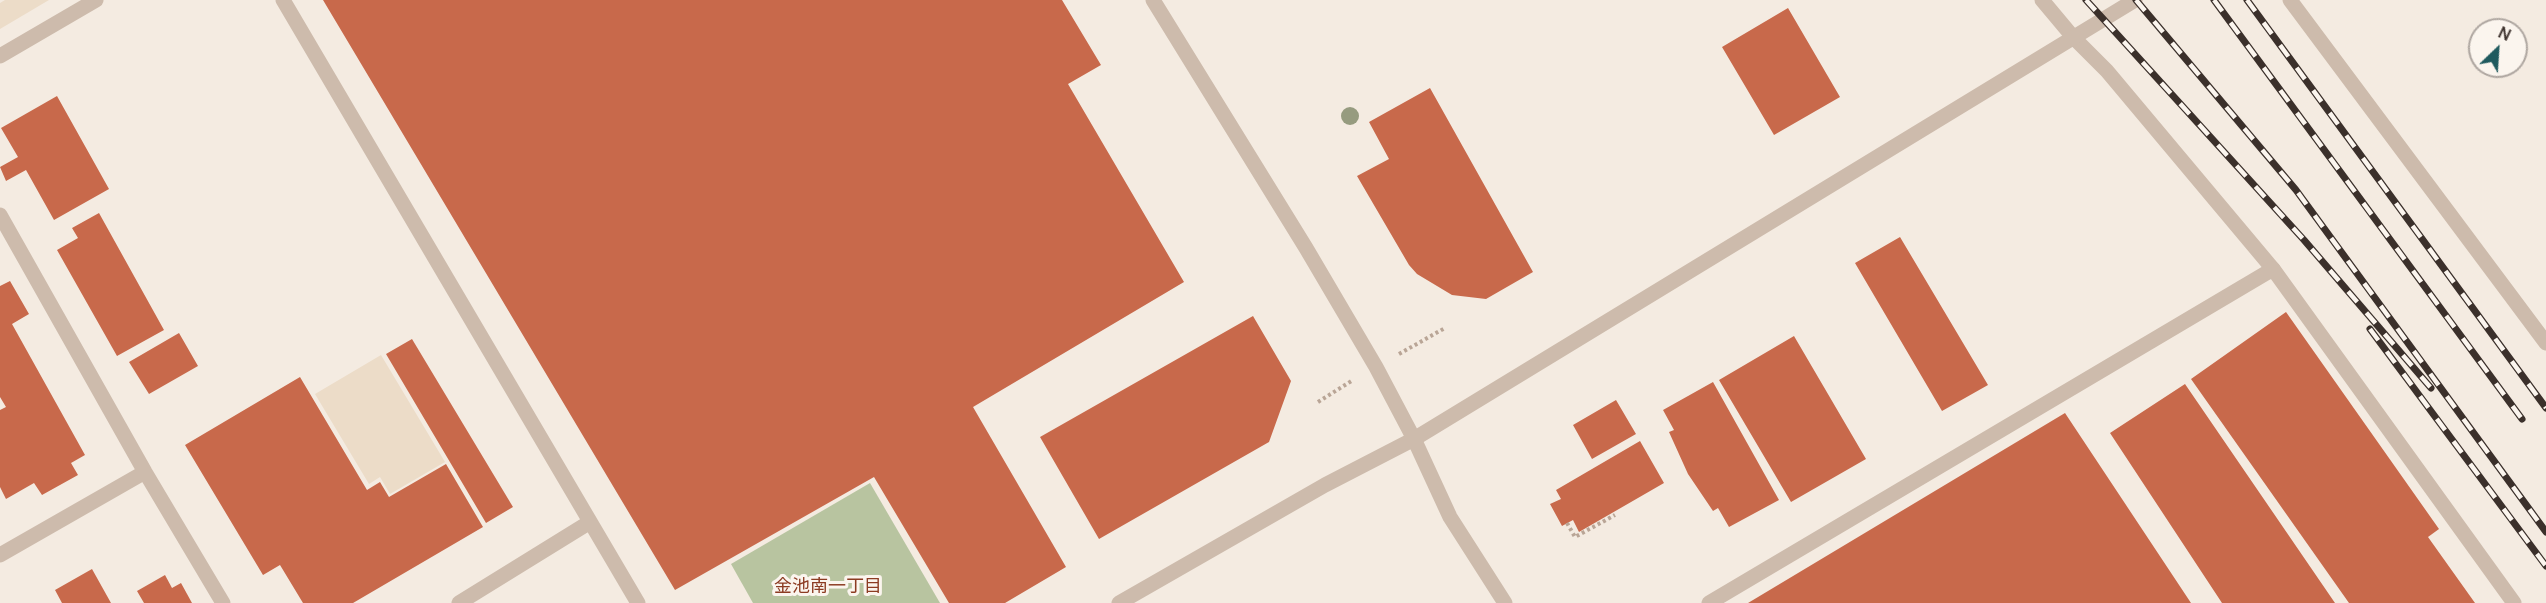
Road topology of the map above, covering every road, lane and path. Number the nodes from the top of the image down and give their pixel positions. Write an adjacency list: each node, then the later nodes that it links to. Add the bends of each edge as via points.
1 (96, 0): 8 (street)
2 (283, 0): 15 (street)
3 (1153, 0): 12 (street, via 1306,248)
4 (2042, 0): 7 (street)
5 (2135, 0): 7 (street)
6 (2290, 0): 11 (street)
7 (2073, 37): 10 (street, via 2107,71); 12 (street)
8 (0, 56)
9 (0, 215): 13 (street)
10 (2273, 269): 23 (street); 24 (street)
11 (2546, 343)
12 (1414, 439): 21 (street, via 1325,485); 22 (street, via 1450,517)
13 (146, 472): 17 (street); 18 (street)
14 (1615, 515): 16 (path, via 1575,537)
15 (590, 522): 19 (street); 20 (street)
16 (1567, 523)
17 (0, 555)
18 (224, 603)
19 (459, 603)
20 (638, 603)
21 (1119, 603)
22 (1505, 603)
23 (1709, 603)
24 (2514, 603)

